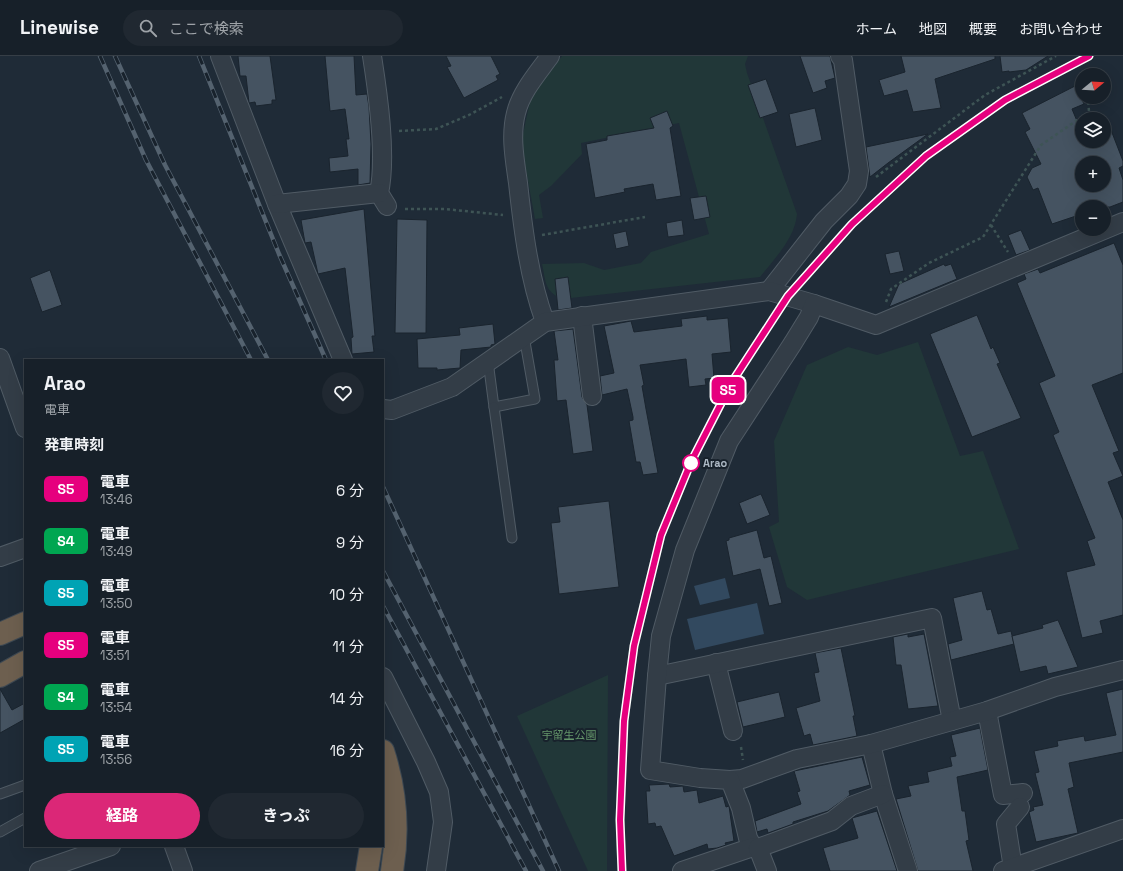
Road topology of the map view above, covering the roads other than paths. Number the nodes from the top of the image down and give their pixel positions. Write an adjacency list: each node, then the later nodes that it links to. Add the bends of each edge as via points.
1 (220, 56): 5 (street)
2 (372, 56): 5 (street, via 376,80 383,199)
3 (550, 56): 10 (street, via 524,93 515,115 513,146 526,238)
4 (847, 57): 7 (street, via 859,171 857,184)
5 (278, 204): 13 (street)
6 (1123, 222): 8 (street, via 876,325)
7 (769, 290): 8 (street); 9 (street)
8 (814, 304): 28 (street, via 793,344 729,441 685,550 661,636)
9 (582, 316): 10 (street); 15 (street)
10 (544, 322): 11 (street)
11 (524, 336): 14 (street); 16 (lane, via 535,399)
12 (0, 358): 18 (street)
13 (343, 359)
14 (488, 361): 16 (lane); 17 (street, via 452,386 392,410)
15 (592, 396)
16 (494, 407): 19 (lane)
17 (384, 409)
18 (24, 425)
19 (512, 538)
20 (24, 548): 21 (street)
21 (0, 557)
22 (24, 623): 23 (highway)
23 (0, 634)
24 (24, 663): 27 (highway)
25 (716, 663): 28 (street); 31 (street, via 932,618); 32 (street)
26 (1123, 670): 30 (street, via 1055,687)
27 (0, 676)
28 (656, 676): 35 (street, via 650,770 700,778)
29 (384, 679): 51 (street, via 439,792 443,822)
30 (987, 711): 31 (street); 46 (street, via 1003,795 1022,800 1006,824)
31 (952, 721): 33 (street)
32 (734, 731)
33 (871, 744): 35 (street, via 797,759); 38 (street)
34 (384, 754): 50 (highway, via 391,774 396,811 396,848)
35 (738, 779): 45 (street, via 748,838)
36 (24, 785): 37 (lane)
37 (0, 794)
38 (883, 794): 45 (street, via 851,806 832,821); 54 (street)
39 (24, 819): 41 (lane)
40 (1123, 829): 46 (street)
41 (0, 832)
42 (108, 847): 47 (street)
43 (174, 847): 48 (street)
44 (370, 847): 49 (highway)
45 (756, 847): 52 (street); 53 (street)
46 (1008, 869)
47 (40, 871)
48 (183, 871)
49 (367, 871)
50 (392, 871)
51 (436, 871)
52 (682, 871)
53 (767, 871)
54 (908, 871)

